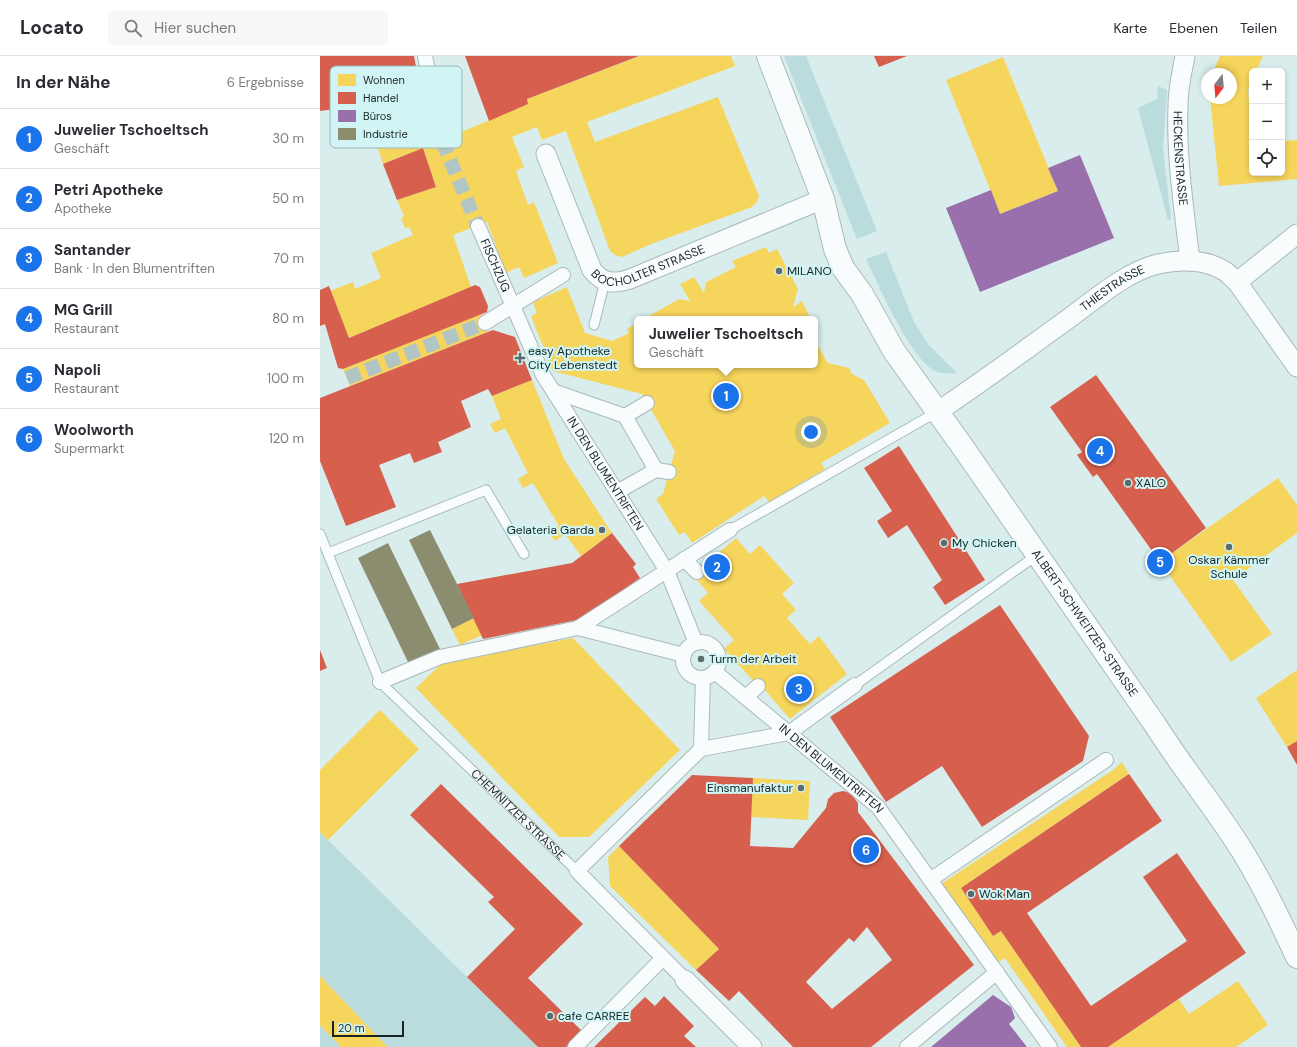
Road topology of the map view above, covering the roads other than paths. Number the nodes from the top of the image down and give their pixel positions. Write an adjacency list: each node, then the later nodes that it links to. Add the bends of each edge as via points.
1 (425, 56): 4 (street)
2 (768, 56): 6 (street, ALBERT-SCHWEITZER-STRASSE)
3 (1186, 56): 9 (street, HECKENSTRASSE, via 1180,78 1178,147)
4 (427, 66)
5 (546, 154): 11 (street, BOCHOLTER STRASSE, via 592,270)
6 (822, 200): 11 (street, BOCHOLTER STRASSE, via 630,279 618,282); 19 (street, ALBERT-SCHWEITZER-STRASSE, via 847,244 855,263 862,294 894,352)
7 (478, 226): 13 (street, FISCHZUG)
8 (1297, 234): 12 (street)
9 (1190, 261): 12 (street, THIESTRASSE, via 1214,266); 19 (street, THIESTRASSE, via 1157,264 1115,285)
10 (563, 275): 13 (street)
11 (605, 281): 15 (lane)
12 (1237, 282): 16 (street, THIESTRASSE)
13 (513, 305): 14 (street); 17 (street, IN DEN BLUMENTRIFTEN, via 543,375)
14 (485, 323)
15 (594, 325)
16 (1297, 367)
17 (553, 391): 20 (street); 21 (street, IN DEN BLUMENTRIFTEN)
18 (647, 403): 20 (street)
19 (937, 412): 22 (lane); 26 (street, ALBERT-SCHWEITZER-STRASSE)
20 (625, 416): 21 (street, via 662,471)
21 (617, 492): 28 (street, IN DEN BLUMENTRIFTEN)
22 (730, 530): 27 (street)
23 (320, 534): 24 (lane, CHEMNITZER STRASSE)
24 (328, 553): 25 (lane, via 486,490); 35 (lane, CHEMNITZER STRASSE)
25 (524, 554)
26 (1037, 555): 36 (lane); 44 (street, ALBERT-SCHWEITZER-STRASSE, via 1241,848 1278,914)
27 (684, 560): 28 (street); 29 (street)
28 (667, 570): 30 (street); 31 (street, IN DEN BLUMENTRIFTEN)
29 (697, 572)
30 (578, 628): 32 (street); 35 (street, via 451,649 440,657)
31 (696, 643): 32 (street, via 686,650); 33 (street, via 707,643 716,650 719,661)
32 (684, 655): 34 (street, via 683,661 687,672 697,678)
33 (715, 672): 34 (street); 38 (street, IN DEN BLUMENTRIFTEN)
34 (703, 678): 40 (street)
35 (380, 682): 42 (lane, CHEMNITZER STRASSE)
36 (855, 685): 39 (street)
37 (758, 686): 38 (street)
38 (746, 697): 39 (street, IN DEN BLUMENTRIFTEN)
39 (789, 733): 40 (street); 43 (street, IN DEN BLUMENTRIFTEN, via 878,806)
40 (701, 749): 42 (street)
41 (1106, 760): 43 (street)
42 (577, 871): 45 (street, CHEMNITZER STRASSE)
43 (930, 880): 46 (street, IN DEN BLUMENTRIFTEN)
44 (1297, 957)
45 (663, 958): 47 (street, CHEMNITZER STRASSE); 48 (street)
46 (997, 972): 50 (street); 51 (street, IN DEN BLUMENTRIFTEN)
47 (685, 980): 49 (street, CHEMNITZER STRASSE)
48 (575, 1047)
49 (752, 1047)
50 (907, 1047)
51 (1050, 1047)

